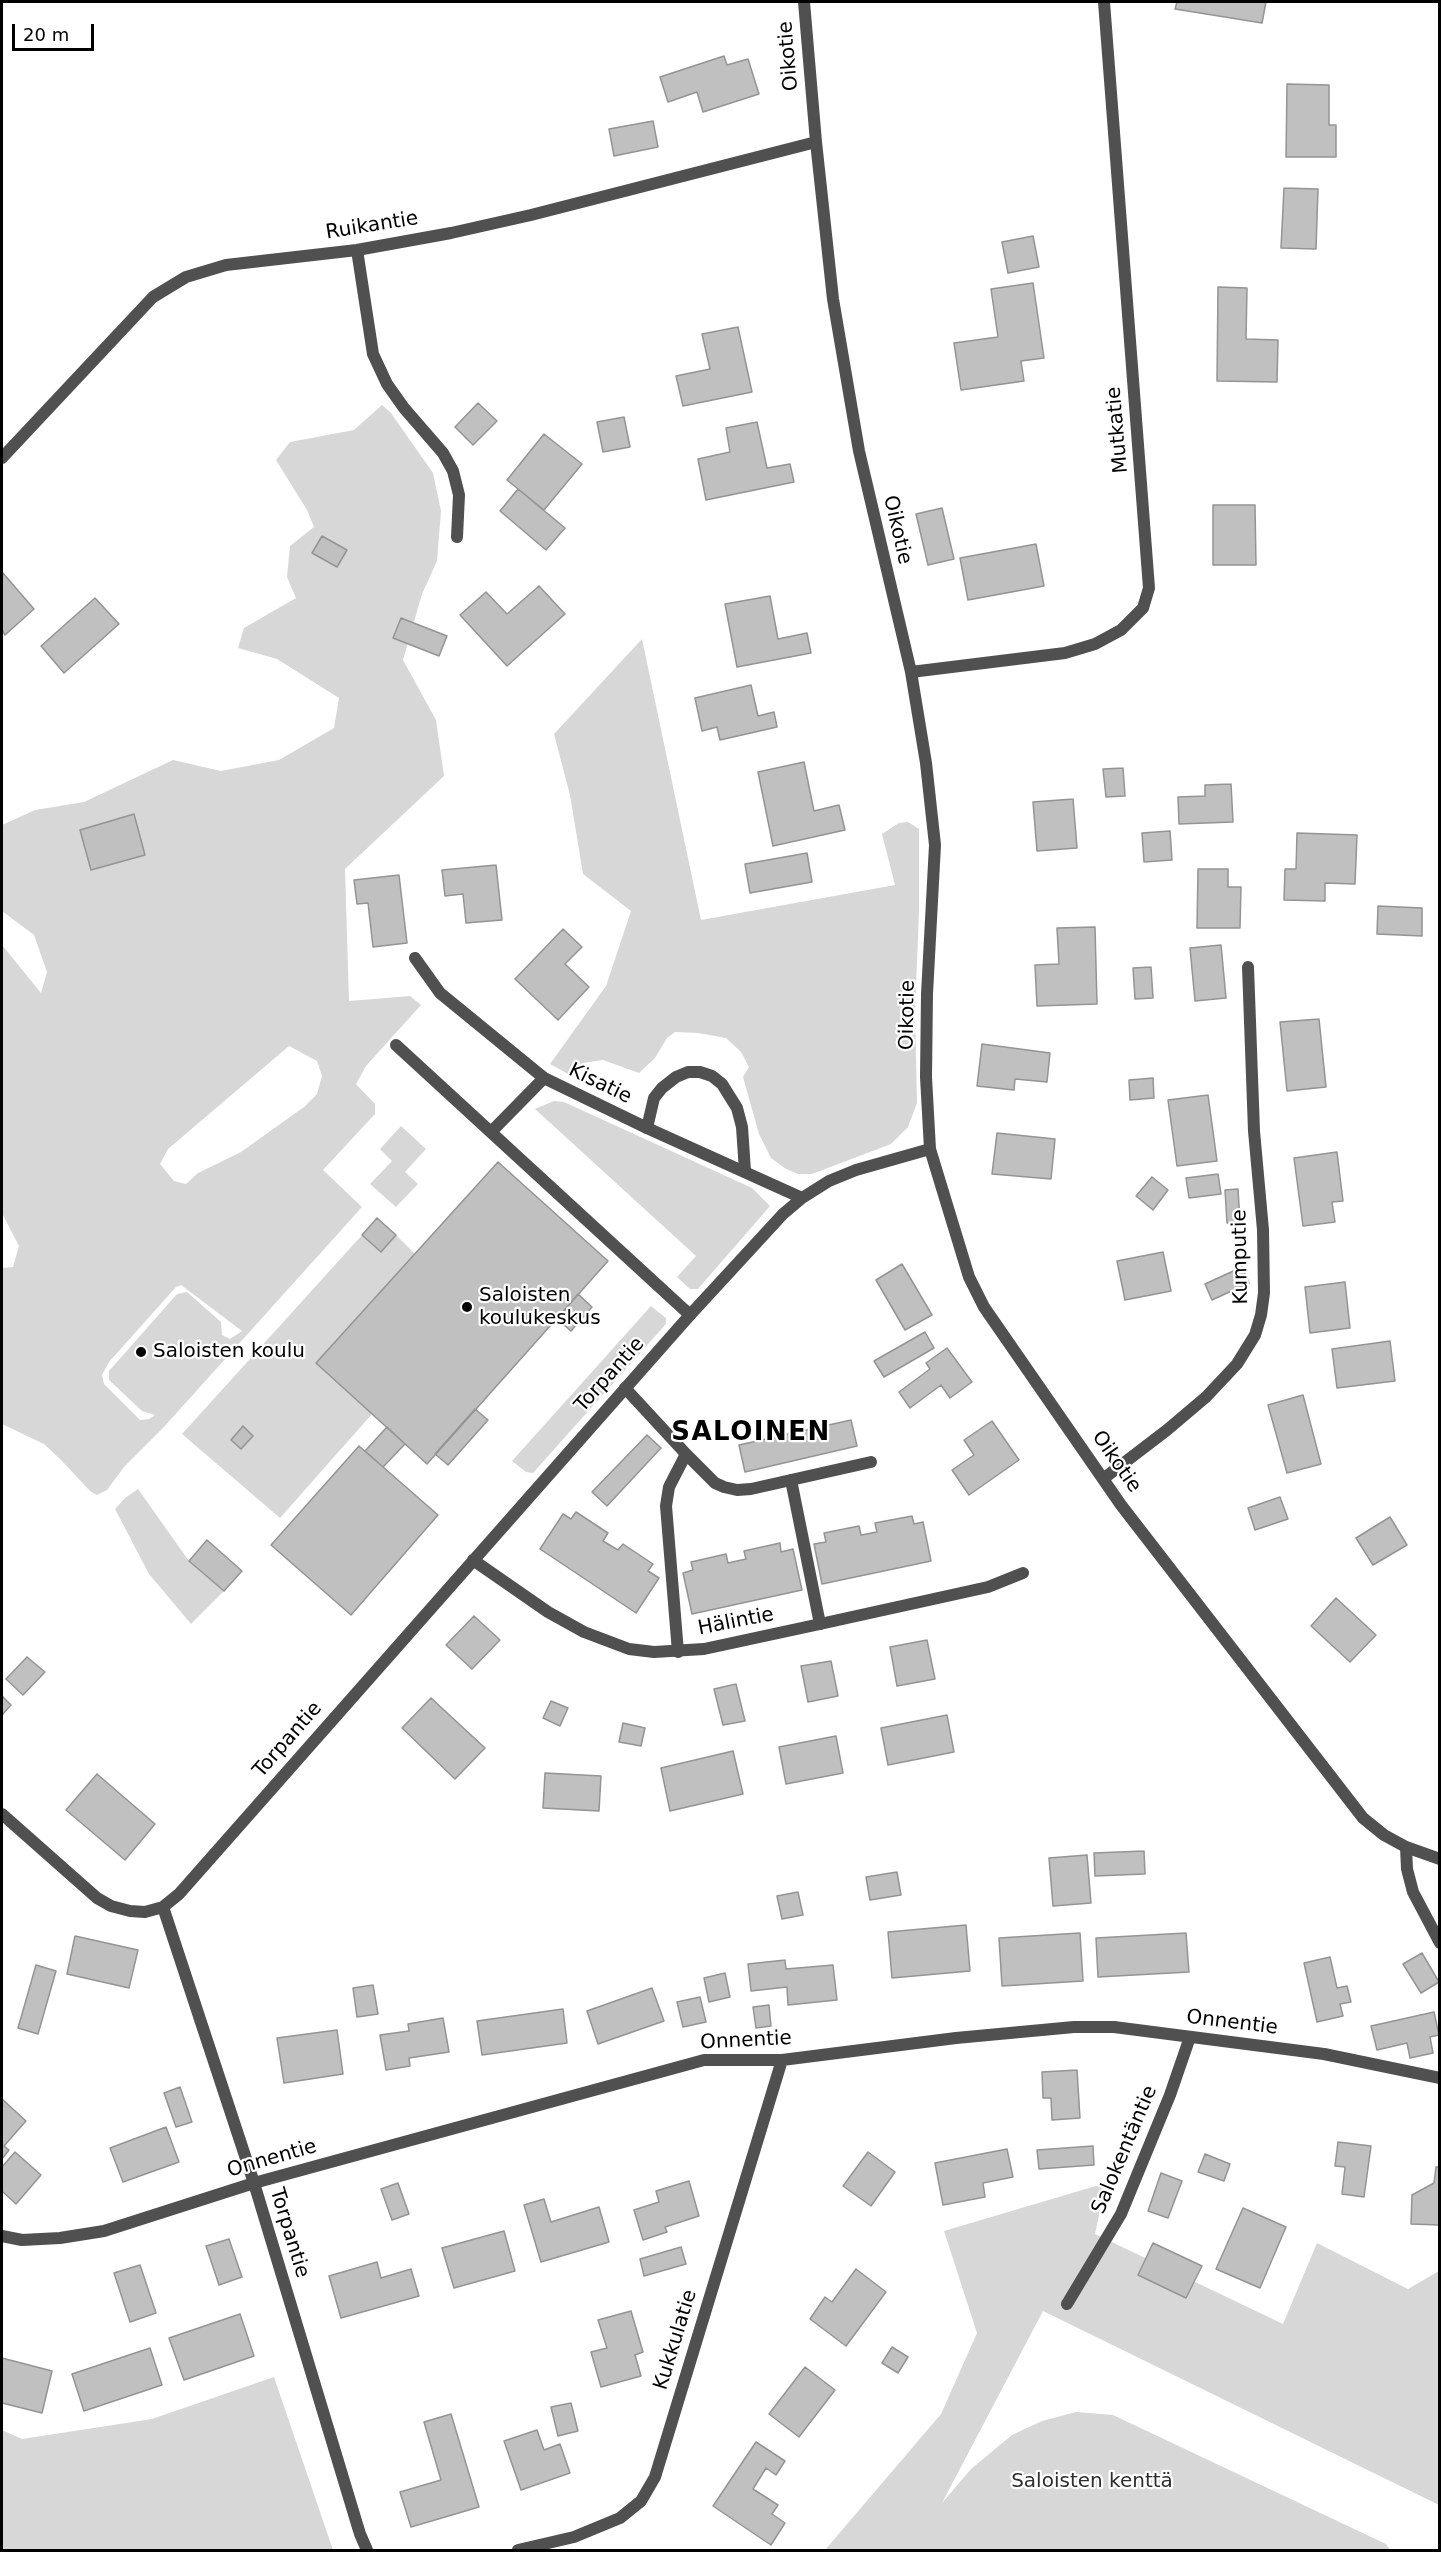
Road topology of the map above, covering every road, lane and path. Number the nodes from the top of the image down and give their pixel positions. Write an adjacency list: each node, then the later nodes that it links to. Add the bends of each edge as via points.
1 (804, 2): 3 (street, Oikotie)
2 (1104, 2): 7 (street, Mutkatie, via 1149,588 1143,608 1121,630 1095,644 1065,652)
3 (816, 142): 4 (street, Ruikantie, via 531,215); 7 (street, Oikotie, via 833,299 859,451)
4 (357, 250): 5 (street, Ruikantie, via 226,265 168,286 153,297); 6 (street, via 374,354 393,392 453,471 459,495)
5 (2, 458)
6 (457, 537)
7 (910, 672): 14 (street, Oikotie, via 926,763 934,845 927,1042)
8 (415, 958): 11 (street, Kisatie, via 455,1007)
9 (1248, 967): 21 (street, Kumputie, via 1254,1131 1263,1230 1261,1315 1255,1335 1237,1364 1206,1397)
10 (396, 1045): 13 (street)
11 (544, 1078): 12 (street, Kisatie); 13 (street)
12 (647, 1128): 15 (street, Kisatie); 15 (street, via 652,1104 662,1088 688,1072 712,1076 737,1108)
13 (490, 1132): 17 (street)
14 (930, 1149): 16 (street, Torpantie, via 856,1170); 21 (street, Oikotie, via 969,1277 984,1307)
15 (746, 1171): 16 (street, Kisatie)
16 (802, 1198): 17 (street, Torpantie)
17 (690, 1315): 18 (street, Torpantie)
18 (625, 1388): 19 (street); 23 (street, Torpantie)
19 (686, 1454): 22 (street, via 723,1487 751,1489); 26 (street, via 669,1487 666,1506)
20 (871, 1462): 22 (street)
21 (1103, 1479): 28 (street, Oikotie, via 1363,1818)
22 (792, 1480): 25 (street)
23 (473, 1560): 26 (street, Hälintie, via 584,1632 629,1649); 30 (street, Torpantie, via 179,1894)
24 (1023, 1573): 25 (street, Hälintie, via 988,1587)
25 (820, 1624): 26 (street, Hälintie)
26 (678, 1652)
27 (2, 1814): 30 (street, via 97,1898 130,1911)
28 (1406, 1847): 29 (street, Oikotie); 31 (street, via 1413,1892)
29 (1440, 1859)
30 (163, 1907): 35 (street, Torpantie)
31 (1440, 1943)
32 (1190, 2037): 33 (street, Onnentie, via 1114,2026 1074,2027); 34 (street, Onnentie, via 1324,2054); 37 (street, Salokentäntie, via 1121,2214)
33 (782, 2060): 35 (street, Onnentie, via 704,2060); 39 (street, Kukkulatie, via 655,2477 641,2501 620,2518 573,2537)
34 (1440, 2078)
35 (254, 2183): 36 (street, Onnentie, via 104,2231 22,2240); 38 (street, Torpantie)
36 (2, 2236)
37 (1066, 2304)
38 (367, 2550)
39 (518, 2550)

